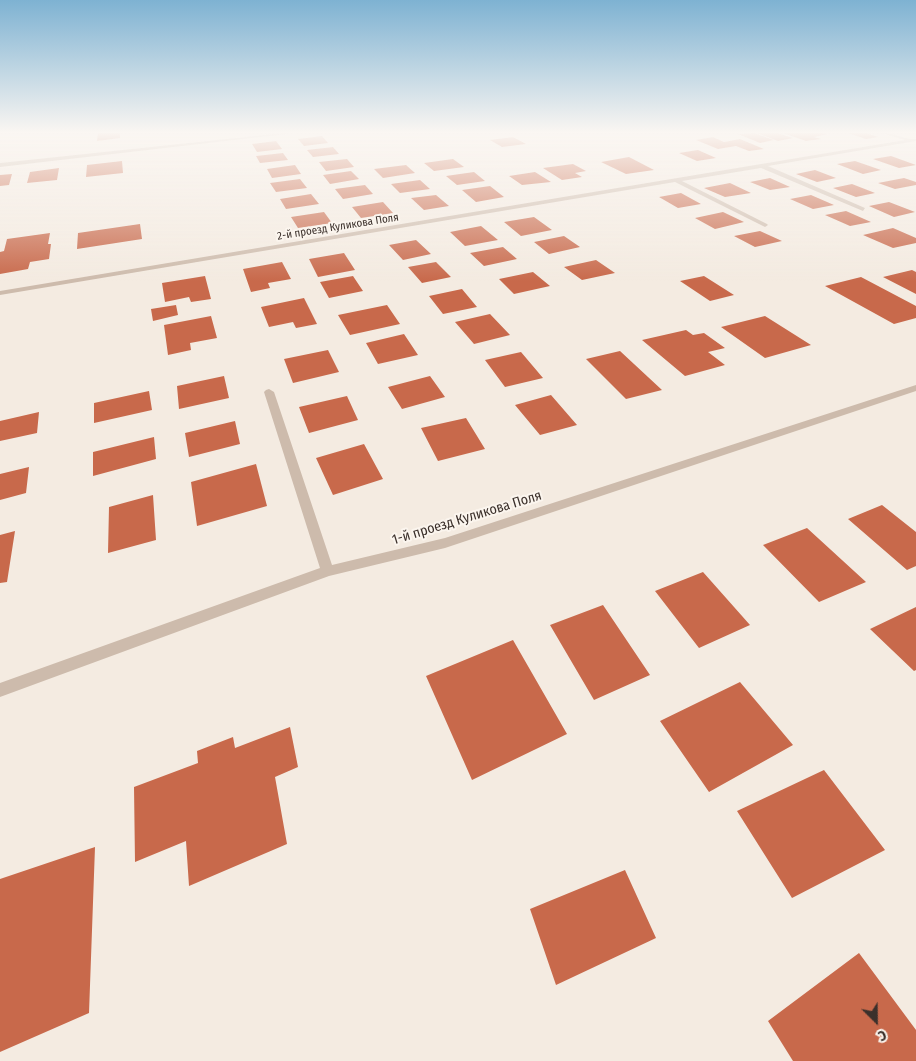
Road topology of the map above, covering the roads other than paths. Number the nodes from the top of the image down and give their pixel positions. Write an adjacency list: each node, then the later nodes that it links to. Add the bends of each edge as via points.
1 (661, 183): 6 (street, 2-й проезд Куликова Поля)
2 (681, 183): 5 (street)
3 (801, 183): 4 (street)
4 (863, 209)
5 (765, 225)
6 (0, 293)
7 (916, 388): 9 (street, 1-й проезд Куликова Поля, via 446,543)
8 (269, 392): 9 (street)
9 (328, 571): 10 (street, 1-й проезд Куликова Поля)
10 (0, 690)

